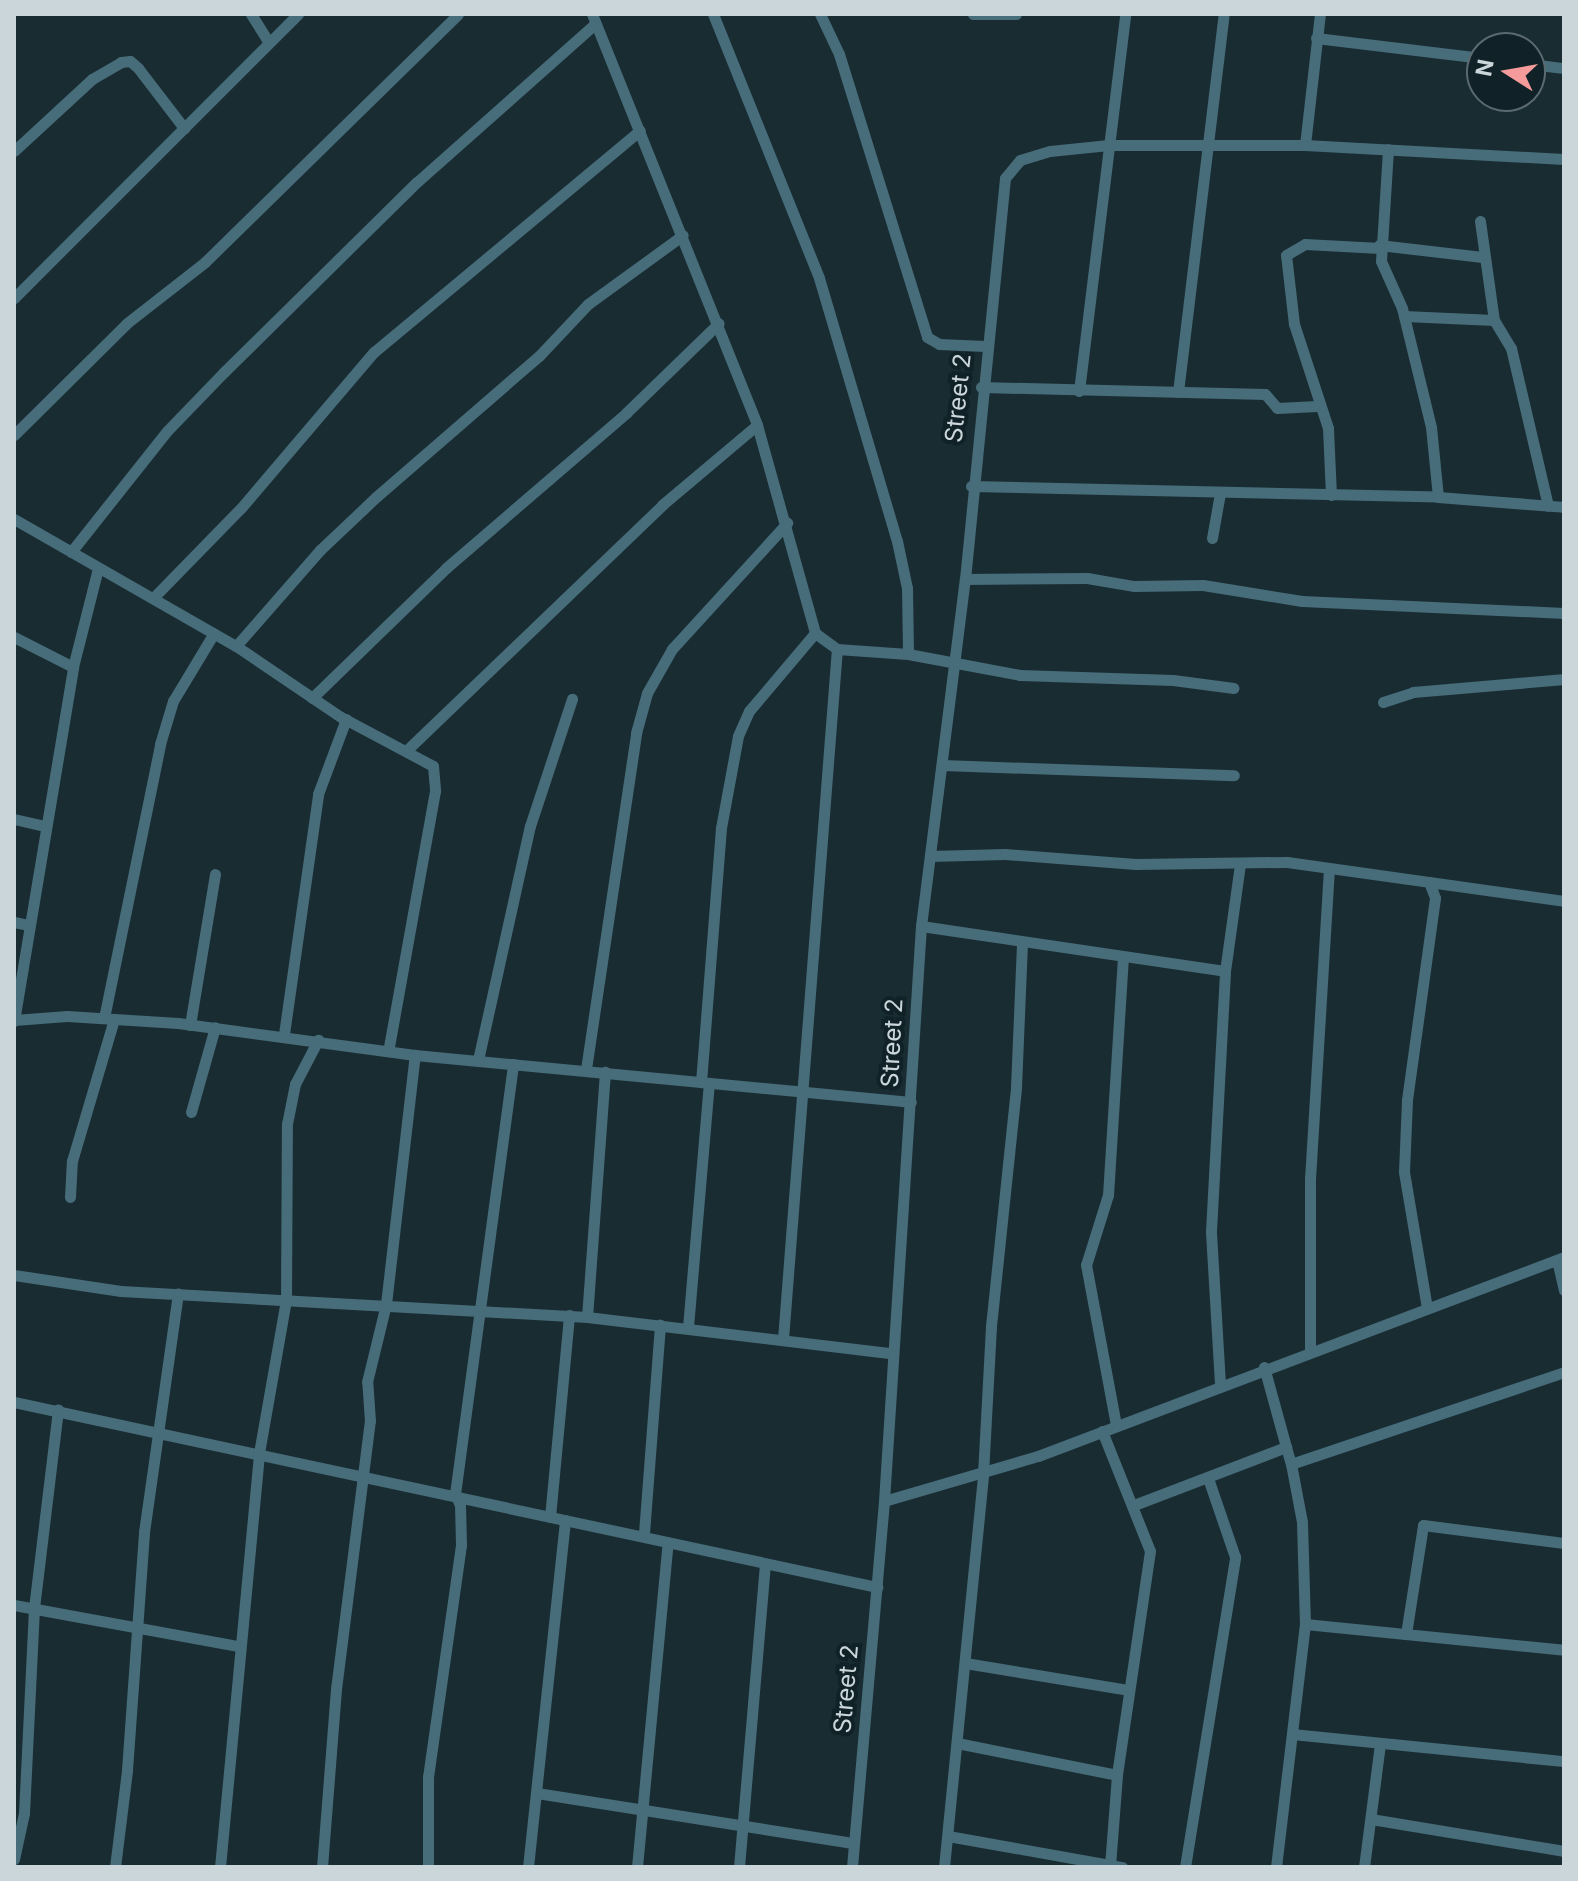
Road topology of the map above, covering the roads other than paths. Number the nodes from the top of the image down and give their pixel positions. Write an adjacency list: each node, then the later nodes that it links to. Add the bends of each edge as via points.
1 (251, 14): 13 (street)
2 (298, 14): 13 (street)
3 (458, 14): 37 (street, via 205,262 127,323)
4 (713, 14): 57 (street, via 819,278 897,541 907,588)
5 (973, 14): 6 (street)
6 (1016, 14)
7 (1125, 14): 18 (street)
8 (1224, 14): 17 (street)
9 (1320, 14): 12 (street)
10 (822, 15): 31 (street, via 897,230 927,337 939,344)
11 (593, 19): 16 (street); 47 (street, via 224,372 167,431)
12 (1316, 38): 14 (street); 19 (street)
13 (268, 41): 15 (street)
14 (1466, 56)
15 (184, 128): 21 (street, via 138,68 121,62 92,79); 27 (street)
16 (640, 130): 24 (street); 50 (street, via 374,352 241,508)
17 (1206, 143): 18 (street, Street 2); 19 (street, Street 2); 34 (street)
18 (1109, 145): 31 (street, Street 2, via 1020,160 1005,178); 33 (street)
19 (1305, 145): 20 (street, Street 2)
20 (1388, 149): 22 (street, Street 2); 25 (street)
21 (14, 151)
22 (1564, 159)
23 (1480, 221): 26 (street)
24 (683, 235): 30 (street); 55 (street, via 588,304 539,356 376,497 320,550)
25 (1380, 247): 26 (street); 28 (street); 35 (street, via 1305,244 1286,255 1294,324)
26 (1482, 257): 29 (street)
27 (14, 298)
28 (1404, 316): 29 (street); 41 (street, via 1431,427)
29 (1494, 320): 42 (street, via 1511,348)
30 (719, 323): 36 (street); 62 (street, via 626,413 446,568)
31 (985, 346): 32 (street, Street 2)
32 (981, 387): 33 (street); 38 (street, Street 2)
33 (1079, 391): 34 (street)
34 (1178, 392): 35 (street, via 1265,394 1277,408)
35 (1317, 406): 40 (street, via 1328,428)
36 (757, 425): 45 (street); 66 (street, via 662,505)
37 (14, 435)
38 (971, 486): 39 (street); 49 (street, Street 2)
39 (1220, 493): 40 (street); 46 (street)
40 (1331, 495): 41 (street)
41 (1438, 497): 42 (street)
42 (1548, 506): 43 (street)
43 (1564, 507)
44 (14, 519): 47 (street)
45 (787, 523): 53 (street); 93 (street, via 672,649 647,693 631,762)
46 (1212, 538)
47 (71, 552): 48 (street)
48 (98, 568): 50 (street); 59 (street)
49 (965, 579): 51 (street, via 1087,578 1152,587 1180,583 1302,601); 58 (street, Street 2)
50 (154, 597): 52 (street)
51 (1564, 613)
52 (214, 633): 55 (street); 83 (street, via 173,701 160,744)
53 (815, 633): 56 (street); 95 (street, via 749,711 738,736 719,846)
54 (14, 637): 59 (street)
55 (236, 646): 62 (street)
56 (837, 649): 57 (street); 96 (street)
57 (908, 654): 58 (street)
58 (955, 665): 61 (street, via 1020,675 1173,680); 67 (street, Street 2)
59 (73, 667): 70 (street)
60 (1564, 679): 64 (street, via 1413,692)
61 (1233, 688)
62 (312, 698): 65 (street)
63 (572, 699): 91 (street, via 530,826)
64 (1383, 702)
65 (346, 719): 66 (street); 87 (street, via 318,794)
66 (408, 749): 89 (street, via 433,766 437,779)
67 (942, 765): 68 (street); 71 (street, Street 2)
68 (1234, 775)
69 (14, 819): 70 (street)
70 (45, 826): 78 (street)
71 (930, 856): 72 (street); 79 (street, Street 2)
72 (1240, 864): 73 (street, via 1287,862); 82 (street)
73 (1329, 870): 75 (street, via 1398,874); 113 (street, via 1310,1179)
74 (215, 874): 85 (street)
75 (1429, 882): 76 (street); 106 (street, via 1435,898 1407,1100 1404,1172)
76 (1564, 901)
77 (14, 922): 78 (street)
78 (28, 925): 84 (street)
79 (921, 926): 80 (street); 97 (street, Street 2)
80 (1022, 944): 81 (street); 126 (street, via 1016,1087 991,1326)
81 (1123, 956): 82 (street); 120 (street, via 1108,1195 1086,1265)
82 (1225, 971): 117 (street, via 1211,1231)
83 (109, 1019): 84 (street); 85 (street); 99 (street, via 72,1161)
84 (14, 1020)
85 (190, 1025): 86 (street)
86 (215, 1027): 87 (street); 98 (street)
87 (284, 1034): 88 (street)
88 (318, 1040): 89 (street); 104 (street, via 295,1084 287,1124)
89 (388, 1051): 90 (street)
90 (415, 1055): 91 (street); 105 (street)
91 (478, 1060): 92 (street)
92 (513, 1064): 93 (street); 107 (street)
93 (586, 1069): 94 (street)
94 (605, 1072): 95 (street); 109 (street)
95 (705, 1083): 96 (street); 111 (street)
96 (806, 1093): 97 (street); 112 (street)
97 (911, 1102): 114 (street, Street 2)
98 (191, 1112)
99 (70, 1197)
100 (1560, 1258): 102 (street); 106 (street)
101 (14, 1275): 103 (street, via 63,1285)
102 (1564, 1290)
103 (178, 1293): 104 (street); 122 (street)
104 (286, 1300): 105 (street); 124 (street)
105 (386, 1304): 107 (street); 127 (street, via 367,1382 370,1421)
106 (1427, 1308): 113 (street)
107 (483, 1309): 108 (street); 129 (street)
108 (569, 1315): 109 (street); 132 (street)
109 (587, 1317): 110 (street)
110 (660, 1325): 111 (street); 134 (street)
111 (688, 1327): 112 (street)
112 (783, 1339): 114 (street)
113 (1310, 1349): 115 (street)
114 (891, 1353): 130 (street, Street 2)
115 (1264, 1367): 117 (street); 123 (street)
116 (1564, 1372): 125 (street)
117 (1220, 1384): 120 (street)
118 (14, 1402): 119 (street)
119 (58, 1409): 122 (street); 140 (street)
120 (1116, 1425): 121 (street)
121 (1102, 1431): 126 (street); 131 (street)
122 (157, 1433): 124 (street); 142 (street)
123 (1286, 1447): 125 (street); 128 (street)
124 (259, 1453): 127 (street); 144 (street)
125 (1291, 1464): 141 (street, via 1302,1522)
126 (983, 1474): 130 (street); 146 (street)
127 (360, 1475): 129 (street); 165 (street)
128 (1208, 1478): 131 (street); 173 (street, via 1235,1557)
129 (455, 1494): 132 (street); 166 (street, via 461,1545 428,1777)
130 (884, 1501): 138 (street, Street 2)
131 (1134, 1505): 147 (street, via 1150,1551 1144,1619)
132 (550, 1517): 133 (street)
133 (565, 1520): 134 (street); 153 (street)
134 (644, 1533): 135 (street)
135 (668, 1542): 137 (street); 154 (street)
136 (1564, 1543): 143 (street, via 1423,1525)
137 (765, 1564): 138 (street); 156 (street)
138 (877, 1587): 158 (street, Street 2)
139 (14, 1605): 140 (street)
140 (34, 1608): 142 (street); 161 (street, via 25,1793)
141 (1305, 1624): 143 (street); 148 (street)
142 (134, 1628): 144 (street); 163 (street, via 127,1770)
143 (1406, 1634): 145 (street)
144 (238, 1646): 164 (street)
145 (1564, 1650)
146 (965, 1663): 147 (street); 149 (street)
147 (1128, 1690): 152 (street)
148 (1292, 1734): 150 (street); 174 (street)
149 (957, 1743): 152 (street); 157 (street)
150 (1380, 1743): 151 (street); 155 (street)
151 (1564, 1761)
152 (1117, 1775): 162 (street)
153 (537, 1793): 154 (street); 167 (street)
154 (642, 1809): 156 (street); 168 (street)
155 (1371, 1819): 159 (street); 175 (street)
156 (743, 1825): 158 (street); 169 (street)
157 (948, 1836): 160 (street); 171 (street)
158 (854, 1843): 170 (street, Street 2)
159 (1564, 1851)
160 (1040, 1852): 162 (street); 172 (street)
161 (14, 1859)
162 (1116, 1866)
163 (115, 1867)
164 (220, 1867)
165 (322, 1867)
166 (428, 1867)
167 (528, 1867)
168 (637, 1867)
169 (739, 1867)
170 (852, 1867)
171 (944, 1867)
172 (1039, 1867)
173 (1185, 1867)
174 (1276, 1867)
175 (1364, 1867)

